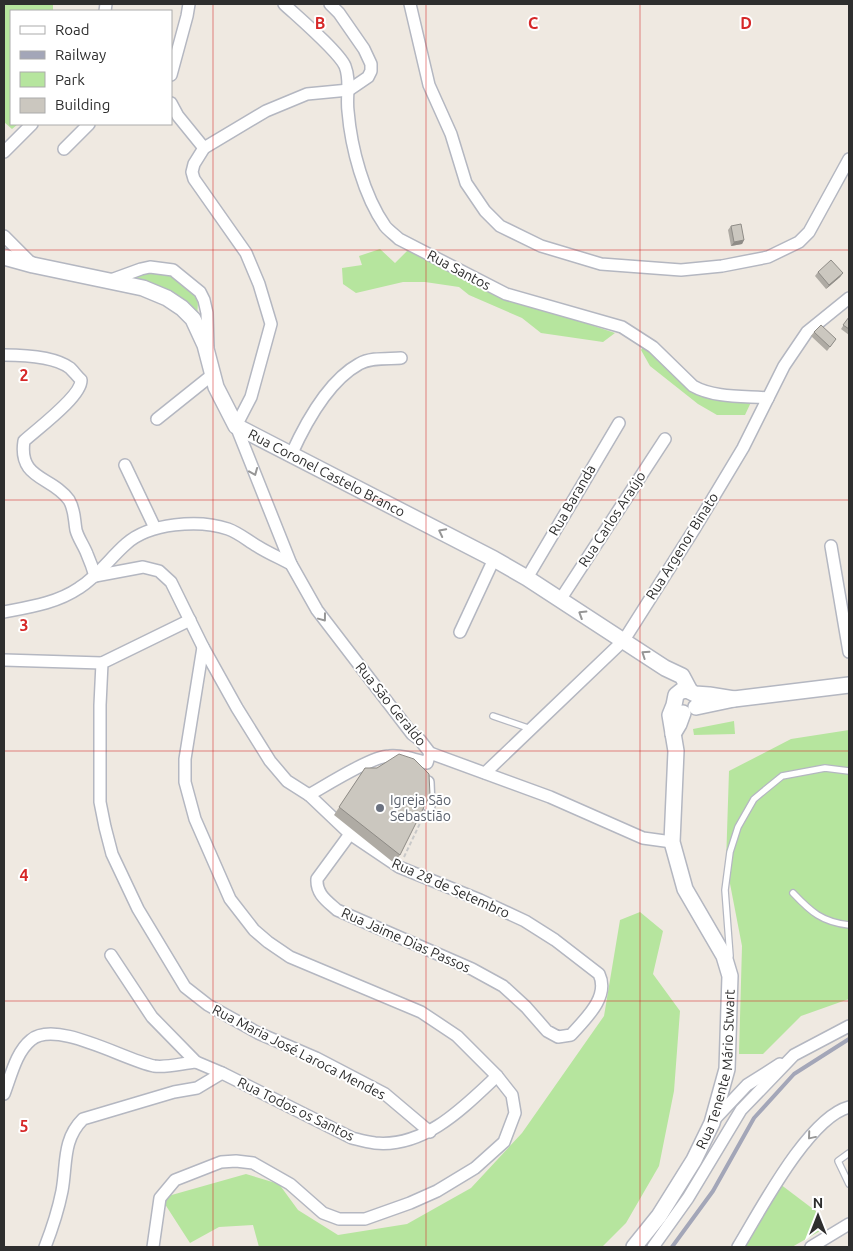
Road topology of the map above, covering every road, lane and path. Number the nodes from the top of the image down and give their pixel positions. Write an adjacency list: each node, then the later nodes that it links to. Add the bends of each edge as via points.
1 (189, 4): 5 (street)
2 (284, 4): 6 (street, Rua Santos, via 339,58 344,65)
3 (330, 4): 6 (street, via 364,49 371,64 368,77)
4 (410, 4): 13 (street, via 429,85 451,134 466,183 500,226 541,246 601,264 681,270 768,257 798,242 809,232)
5 (172, 72)
6 (349, 90): 10 (street, via 299,97 266,111); 23 (street, Rua Santos, via 348,110 354,150 365,185 386,228 399,239 506,294 622,326 653,347 698,389 732,396)
7 (172, 105): 10 (street)
8 (31, 125): 12 (street)
9 (88, 125): 11 (street)
10 (204, 148): 26 (street, via 194,164 194,179 246,254 271,324 251,397)
11 (64, 149)
12 (4, 152)
13 (849, 159)
14 (4, 236): 16 (street)
15 (4, 257): 16 (main road, Rua Coronel Castelo Branco)
16 (33, 265): 17 (main road, Rua Coronel Castelo Branco)
17 (108, 280): 20 (main road, Rua Coronel Castelo Branco, via 143,288 182,308 193,319); 20 (street, via 150,267 173,270 200,292 204,300)
18 (849, 298): 23 (street, Rua Argenor Binato, via 807,332 784,366)
19 (4, 355): 34 (street, via 37,356 69,368 81,380 78,390 67,403 24,441 22,449 30,470 62,492 70,502 76,530)
20 (208, 357): 22 (main road, Rua Coronel Castelo Branco)
21 (401, 358): 28 (street, via 370,360 342,376 304,427)
22 (212, 375): 24 (street); 26 (main road, Rua Coronel Castelo Branco)
23 (768, 398): 40 (street, Rua Argenor Binato, via 743,448)
24 (158, 419)
25 (619, 423): 35 (street, Rua Baranda)
26 (236, 426): 28 (main road, Rua Coronel Castelo Branco); 33 (street, Rua São Geraldo, one-way to 33)
27 (665, 439): 36 (street, Rua Carlos Araújo)
28 (291, 455): 32 (main road, Rua Coronel Castelo Branco, one-way to 28)
29 (125, 465): 30 (street)
30 (155, 528): 33 (street, via 194,524 226,528); 34 (street, via 128,542)
31 (831, 546): 42 (street)
32 (494, 559): 35 (main road, Rua Coronel Castelo Branco); 39 (street)
33 (291, 564): 49 (street, Rua São Geraldo, one-way to 49, via 317,610 412,734 420,740)
34 (95, 576): 37 (street, via 57,599); 38 (street, Rua 28 de Setembro, via 143,567 159,571 171,582)
35 (527, 578): 36 (main road, Rua Coronel Castelo Branco)
36 (560, 600): 40 (main road, Rua Coronel Castelo Branco, one-way to 36)
37 (4, 612)
38 (190, 620): 41 (street, Rua 28 de Setembro); 44 (street)
39 (460, 632)
40 (624, 640): 46 (main road, Rua Coronel Castelo Branco, one-way to 40, via 682,676); 48 (street, Rua Argenor Binato)
41 (203, 647): 52 (street, Rua 28 de Setembro, via 270,761 287,781); 66 (street, via 184,782 195,819 230,899 254,930 290,957 421,1012 457,1036)
42 (849, 652)
43 (4, 660): 44 (street)
44 (102, 664): 70 (street, Rua Maria José Laroca Mendes, via 100,802 105,828 112,854 138,909 185,987 208,1005 258,1033 316,1058 385,1094)
45 (849, 685): 46 (main road)
46 (686, 702): 55 (main road, Rua Tenente Mário Stwart, via 673,734 676,751)
47 (493, 716): 48 (lane)
48 (531, 729): 51 (street, Rua Argenor Binato)
49 (428, 758): 51 (street, Rua São Geraldo); 52 (street, via 387,756 368,762); 53 (street)
50 (849, 771): 60 (lane, via 826,768 782,776 754,799 738,827 730,852 725,890)
51 (485, 773): 55 (street, Rua São Geraldo, via 643,838)
52 (309, 795): 54 (street, Rua 28 de Setembro)
53 (429, 806): 56 (path)
54 (350, 834): 56 (street, Rua 28 de Setembro); 62 (street, Rua Jaime Dias Passos, via 318,875 321,897 337,910 472,968 504,986)
55 (672, 842): 60 (main road, Rua Tenente Mário Stwart, via 685,889 724,956)
56 (399, 867): 62 (street, Rua 28 de Setembro, via 525,921 599,974 602,991 593,1010 572,1035 558,1037)
57 (793, 893): 58 (lane, via 810,911 834,924)
58 (849, 925)
59 (111, 955): 64 (street, Rua Todos os Santos, via 152,1017)
60 (730, 976): 69 (main road, Rua Tenente Mário Stwart, via 727,1069)
61 (849, 1026): 63 (street)
62 (547, 1031)
63 (794, 1056): 69 (street, via 747,1085); 77 (street, via 741,1110 688,1198)
64 (196, 1062): 65 (street, Rua Todos os Santos); 67 (street, Rua Todos os Santos, via 158,1066 138,1062 67,1034 47,1033 32,1039 21,1052)
65 (222, 1073): 70 (street, Rua Todos os Santos, via 352,1138 388,1143); 74 (street, via 197,1088 84,1119 74,1128 56,1216)
66 (497, 1076): 70 (street, Rua Todos os Santos, via 463,1108); 75 (street, via 512,1095 515,1113 504,1142 476,1168 437,1191 365,1219 338,1220 323,1213 290,1184 253,1163 221,1162 175,1180 160,1198)
67 (4, 1094)
68 (849, 1107): 78 (street, one-way to 78, via 836,1112 820,1125 795,1155)
69 (712, 1123): 76 (main road, Rua Tenente Mário Stwart, via 694,1160 659,1216)
70 (430, 1132)
71 (849, 1153): 72 (lane, via 838,1161)
72 (849, 1184)
73 (849, 1224): 79 (street)
74 (45, 1247)
75 (153, 1247)
76 (634, 1247)
77 (653, 1247)
78 (738, 1247)
79 (812, 1247)

